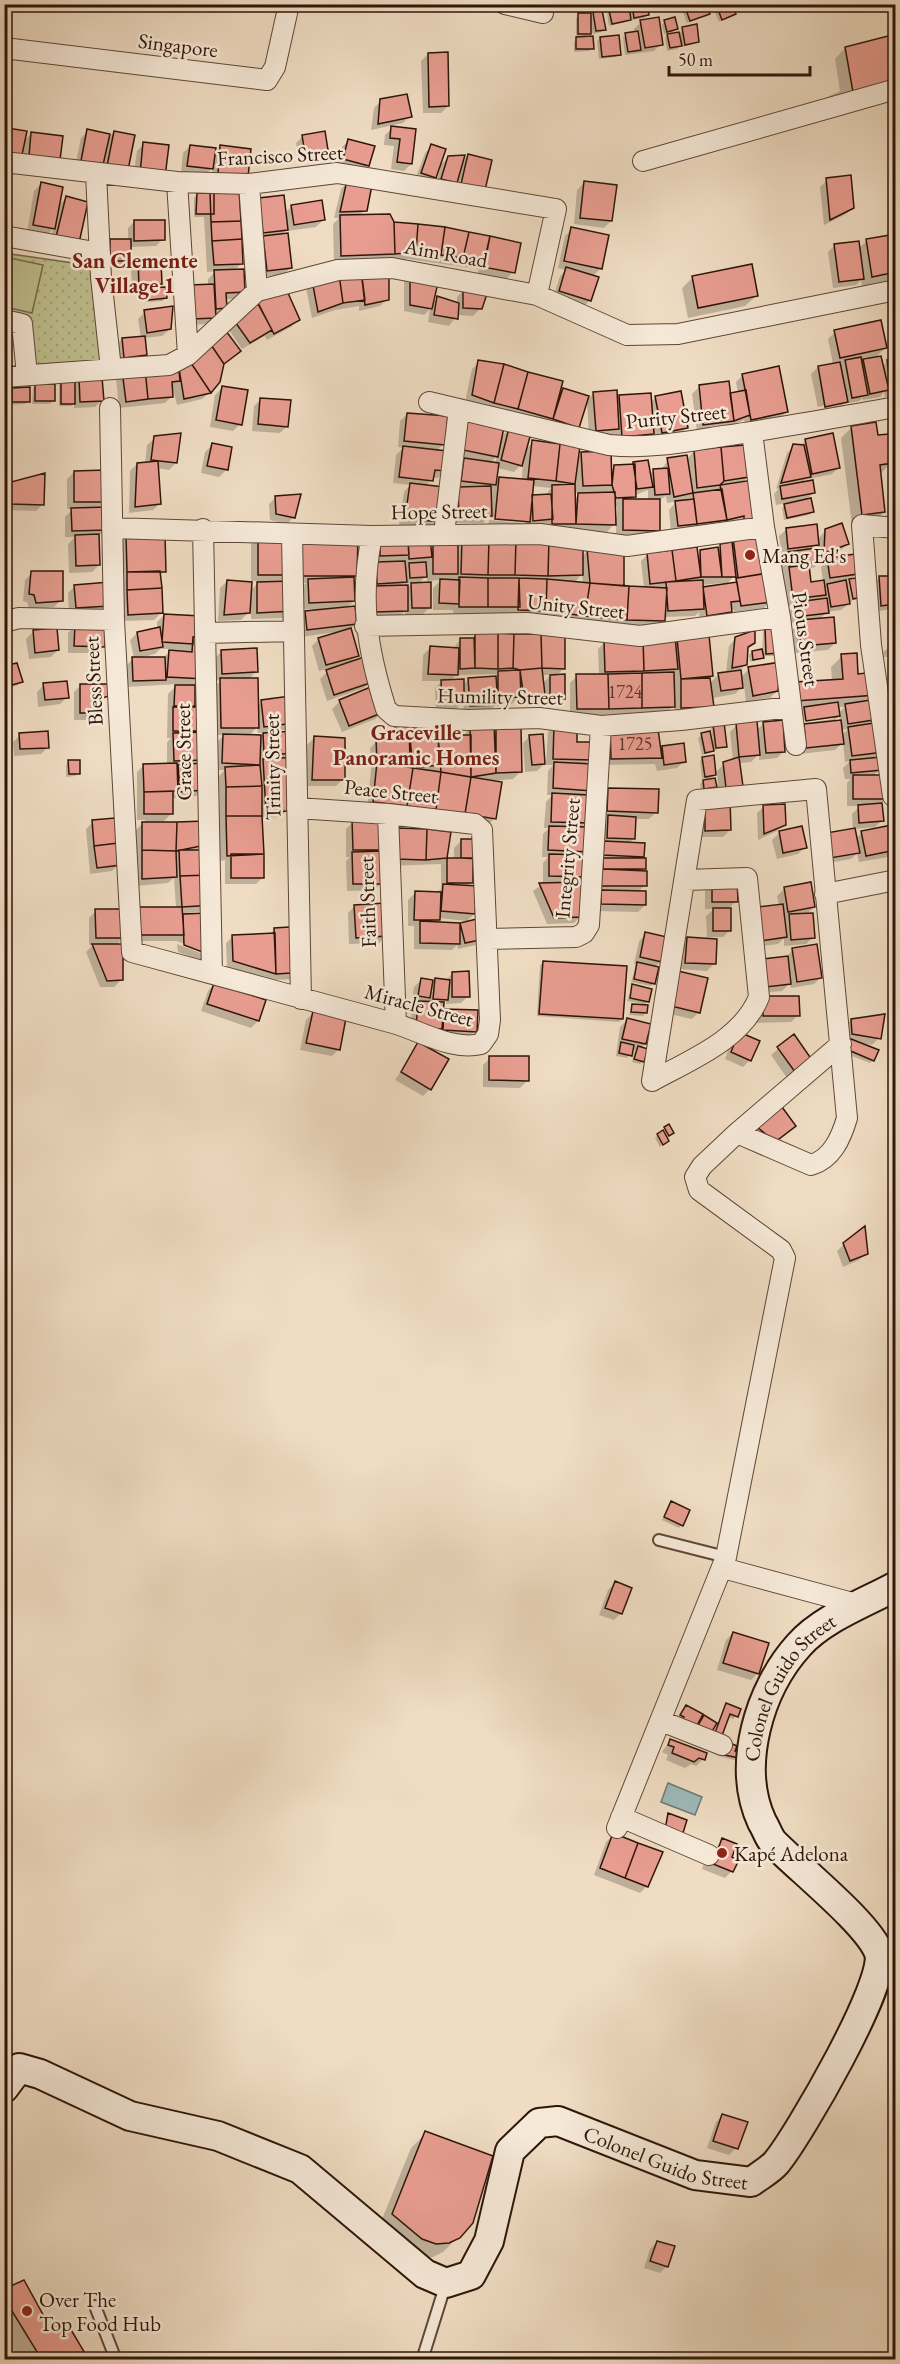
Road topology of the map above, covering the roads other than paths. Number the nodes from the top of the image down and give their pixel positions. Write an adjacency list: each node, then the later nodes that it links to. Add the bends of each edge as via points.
1 (289, 4): 4 (street, Singapore, via 275,67 267,80)
2 (505, 4): 3 (street)
3 (543, 13)
4 (4, 48)
5 (896, 89): 7 (street)
6 (4, 162): 8 (street, Francisco Street)
7 (644, 162)
8 (96, 174): 9 (street, Francisco Street); 12 (street)
9 (177, 182): 10 (street, Francisco Street); 17 (street)
10 (249, 184): 14 (street); 15 (street, Francisco Street, via 337,173 556,209)
11 (4, 236): 12 (street)
12 (100, 253): 18 (street)
13 (896, 290): 15 (street, Aim Road, via 678,334 627,335)
14 (257, 291): 15 (street, Aim Road, via 338,270 392,268); 17 (street, Aim Road)
15 (537, 295)
16 (4, 320): 19 (street, via 22,324)
17 (188, 355): 18 (street, Aim Road, via 169,365)
18 (111, 369): 19 (street, Aim Road)
19 (27, 375): 20 (street, Aim Road)
20 (4, 377)
21 (429, 402): 24 (street, Purity Street)
22 (896, 407): 25 (street, Purity Street)
23 (110, 408): 27 (street, Bless Street)
24 (459, 410): 25 (street, Purity Street, via 630,447); 30 (street)
25 (752, 432): 26 (street, Pious Street)
26 (764, 527): 30 (street, Hope Street, via 627,546 540,534); 33 (street, Pious Street)
27 (112, 528): 29 (street, Hope Street); 34 (street, Bless Street)
28 (896, 528): 42 (street, via 862,525 872,645 893,796)
29 (203, 529): 31 (street, Hope Street); 38 (street, Grace Street)
30 (444, 534): 32 (street, Hope Street)
31 (292, 535): 32 (street, Hope Street); 37 (street, Trinity Street)
32 (372, 536): 36 (street, Humility Street, via 365,581)
33 (780, 617): 36 (street, Unity Street, via 640,636 527,623); 39 (street, Pious Street)
34 (114, 620): 35 (street, via 19,618); 50 (street, Bless Street)
35 (4, 622)
36 (365, 626): 40 (street, Humility Street, via 386,710 394,716 539,718)
37 (294, 631): 38 (street); 43 (street, Trinity Street)
38 (205, 633): 51 (street, Grace Street)
39 (790, 707): 40 (street, Humility Street); 41 (street, Pious Street)
40 (601, 726): 49 (street, Integrity Street, via 589,925 576,937)
41 (796, 746)
42 (896, 795)
43 (297, 808): 44 (street, Peace Street); 52 (street, Trinity Street)
44 (388, 814): 45 (street, Peace Street); 53 (street, Faith Street)
45 (479, 827): 49 (street, Miracle Street)
46 (685, 880): 46 (street, via 747,878 759,997 738,1029 652,1081); 48 (street, via 698,800 816,789)
47 (896, 880): 48 (street)
48 (825, 894): 54 (street)
49 (488, 939): 53 (street, Miracle Street, via 490,1020 488,1034 481,1044 458,1045)
50 (132, 952): 51 (street, Miracle Street)
51 (212, 974): 52 (street, Miracle Street)
52 (301, 999): 53 (street, Miracle Street)
53 (396, 1024)
54 (841, 1044): 55 (street); 55 (street, via 847,1118 841,1135 823,1161 811,1165)
55 (737, 1133): 57 (street, via 702,1166 695,1177 699,1190 781,1250 785,1258)
56 (659, 1540): 57 (lane)
57 (725, 1562): 59 (street); 60 (street)
58 (896, 1586): 59 (street, Colonel Guido Street)
59 (860, 1605): 64 (street, Colonel Guido Street, via 800,1643 774,1678 758,1720 751,1764 754,1803 771,1839 868,1933 880,1955 875,1985 822,2091 776,2163 751,2182 695,2175 558,2121 539,2123 510,2151 489,2241 471,2275)
60 (661, 1720): 61 (street); 62 (street, via 619,1822)
61 (722, 1745)
62 (709, 1855)
63 (4, 2088): 64 (street, via 18,2068 40,2074 130,2116 218,2136 300,2169 425,2274)
64 (446, 2283): 67 (lane)
65 (95, 2306): 66 (lane)
66 (116, 2360)
67 (422, 2360)

